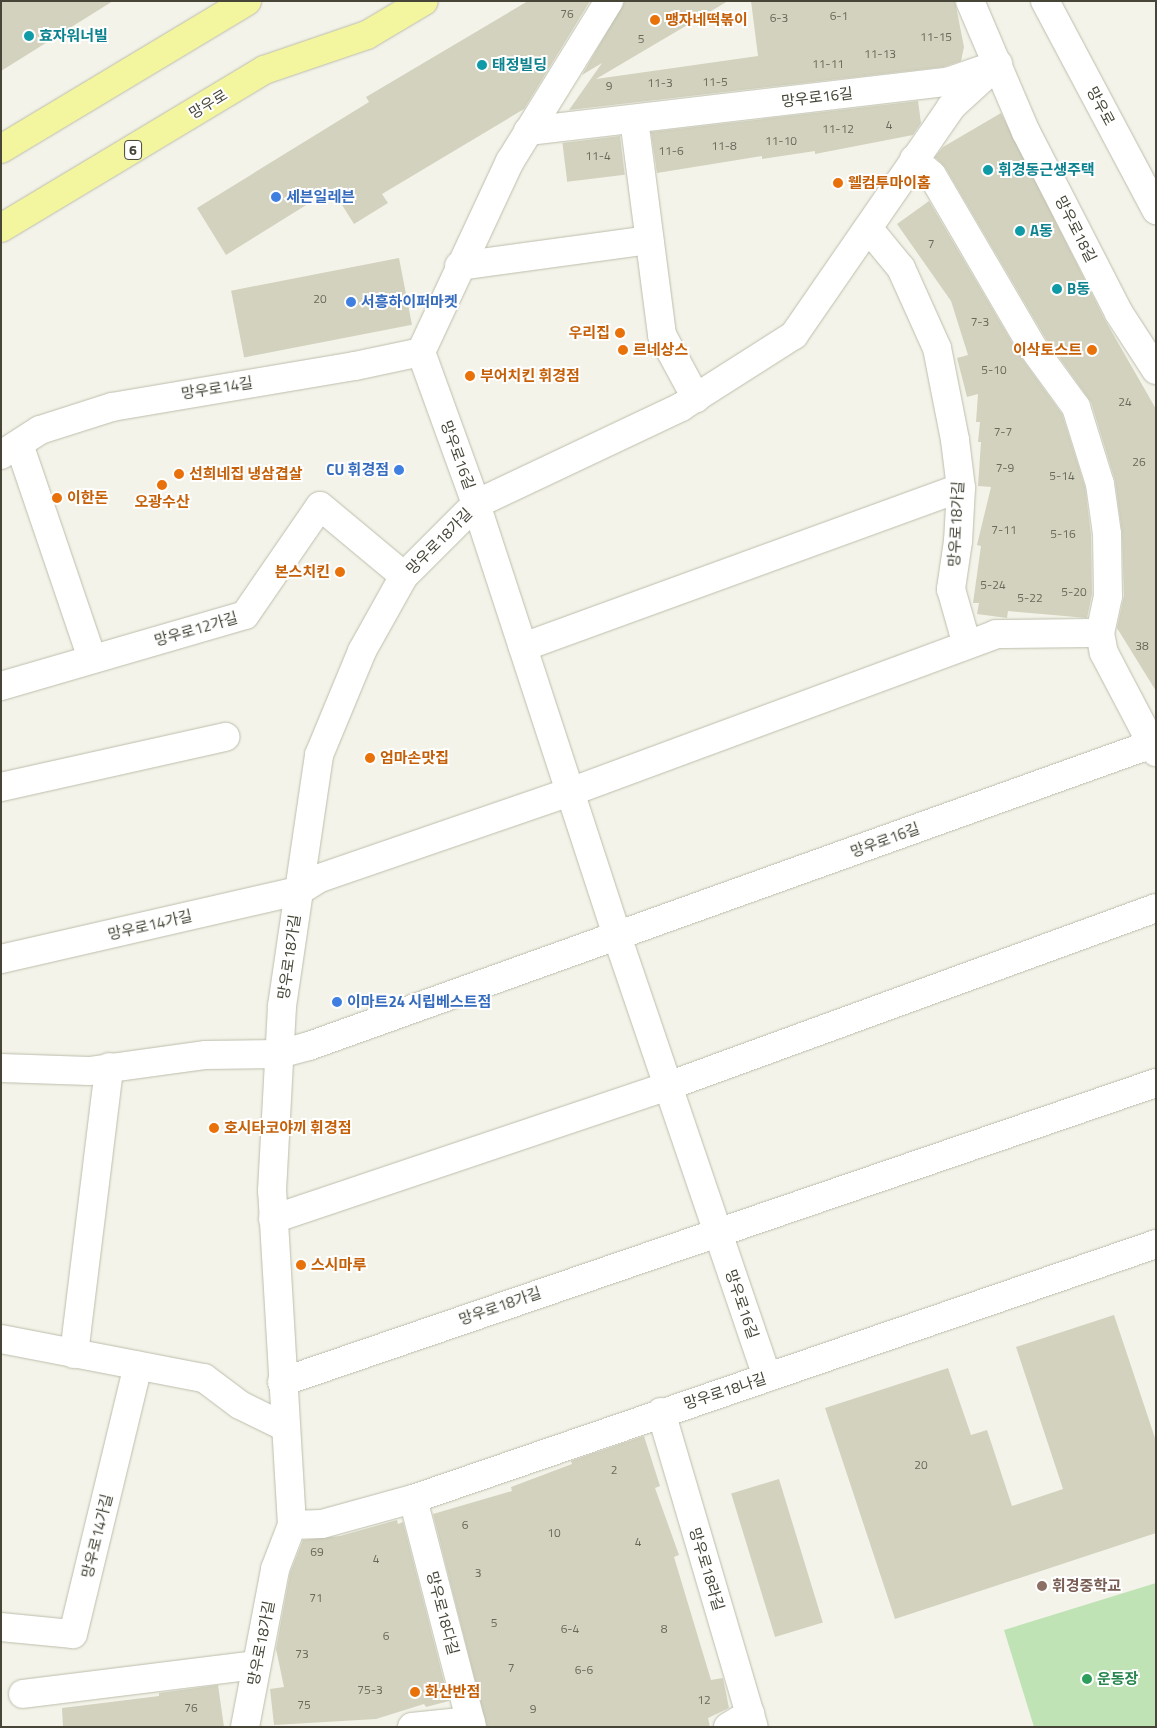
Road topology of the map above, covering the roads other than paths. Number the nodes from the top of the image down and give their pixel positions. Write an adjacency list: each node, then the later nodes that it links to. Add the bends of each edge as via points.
1 (248, 1): 9 (main road)
2 (424, 1): 12 (main road, 망우로 / 6, via 367,35 264,70)
3 (609, 1): 8 (street)
4 (970, 1): 6 (street, 망우로18길)
5 (1045, 1): 11 (street, 망우로)
6 (998, 64): 7 (street, 망우로16길, via 947,82); 10 (street, 망우로18가길, via 950,107); 17 (street, 망우로18길, via 1026,132 1115,305)
7 (634, 119): 8 (street, 망우로16길); 14 (street)
8 (528, 131): 15 (street)
9 (1, 149)
10 (914, 158): 13 (street, 망우로18가길); 23 (street, via 932,176 1033,348 1076,407 1100,484 1107,534 1108,596)
11 (1156, 210)
12 (1, 228)
13 (868, 228): 18 (street, 망우로18가길, via 794,335); 20 (street, 망우로18가길, via 901,268 937,348)
14 (649, 240): 15 (street); 18 (street, via 662,335)
15 (459, 266): 16 (street)
16 (421, 352): 19 (street, 망우로14길, via 112,407 40,430); 21 (street, 망우로16길)
17 (1156, 370)
18 (696, 398): 21 (street, 망우로18가길)
19 (10, 449): 26 (street, 망우로14길)
20 (961, 488): 24 (street, 망우로18가길, via 951,589); 25 (street)
21 (476, 504): 22 (street, 망우로18가길); 25 (street, 망우로16길)
22 (404, 576): 26 (street, 망우로12가길, via 320,506 245,615); 32 (street, 망우로18가길, via 362,650 320,755)
23 (1100, 633): 24 (street, via 996,634); 28 (street, via 1104,653)
24 (967, 645): 31 (street)
25 (523, 647): 31 (street, 망우로16길)
26 (92, 658): 27 (street, 망우로12가길)
27 (1, 686)
28 (1152, 736): 34 (street, 망우로16길)
29 (225, 737): 30 (street)
30 (1, 786)
31 (570, 792): 32 (street, via 320,878); 34 (street, 망우로16길)
32 (299, 891): 35 (street, 망우로14가길); 36 (street, 망우로18가길, via 282,1006)
33 (1156, 908): 40 (street)
34 (617, 936): 36 (street); 40 (street, 망우로16길)
35 (1, 959)
36 (280, 1054): 38 (street, via 206,1055); 41 (street, 망우로18가길)
37 (1, 1068): 38 (street, via 89,1071)
38 (109, 1068): 45 (street)
39 (1156, 1083): 42 (street)
40 (668, 1086): 41 (street); 42 (street, 망우로16길)
41 (273, 1219): 48 (street, 망우로18가길)
42 (717, 1230): 47 (street, 망우로16길); 48 (street, 망우로18가길)
43 (1156, 1244): 47 (street, 망우로18나길)
44 (1, 1339): 45 (street)
45 (74, 1354): 46 (street)
46 (138, 1366): 50 (street, via 204,1378 240,1405); 53 (street, 망우로14가길, via 73,1634)
47 (766, 1377): 49 (street, 망우로18나길)
48 (282, 1382): 50 (street, 망우로18가길)
49 (660, 1412): 51 (street, 망우로18나길); 56 (street, 망우로18라길)
50 (285, 1427): 52 (street, 망우로18가길)
51 (413, 1499): 52 (street, 망우로18나길, via 322,1524); 57 (street, 망우로18다길)
52 (292, 1525): 54 (street, 망우로18가길, via 275,1570)
53 (1, 1627)
54 (255, 1665): 55 (street); 58 (street, 망우로18가길)
55 (23, 1694)
56 (744, 1722)
57 (472, 1724): 59 (street)
58 (245, 1727)
59 (412, 1727)

